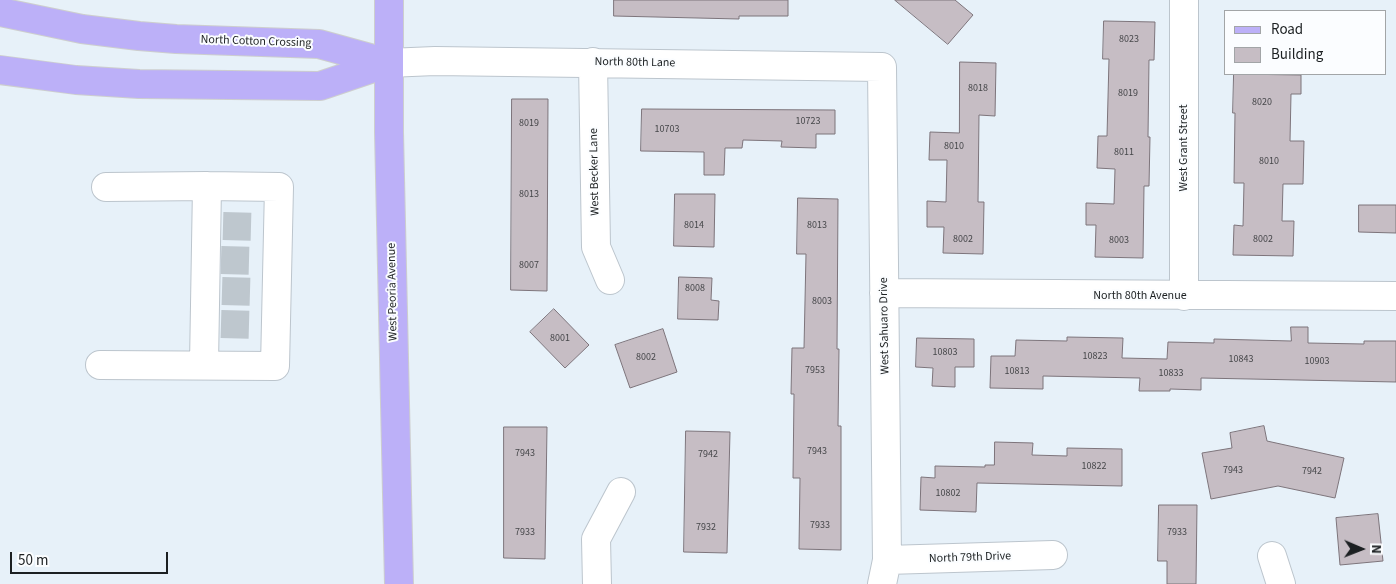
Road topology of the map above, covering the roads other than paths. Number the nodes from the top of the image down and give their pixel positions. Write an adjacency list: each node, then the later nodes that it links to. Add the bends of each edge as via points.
1 (389, 0): 5 (main road, West Peoria Avenue)
2 (1184, 0): 12 (street, West Grant Street)
3 (0, 12): 5 (main road, North Cotton Crossing, via 82,29 139,36 319,44)
4 (592, 62): 5 (street, North 80th Lane); 6 (street, North 80th Lane); 10 (street, West Becker Lane, via 596,247)
5 (388, 63): 7 (main road, via 320,86 139,84); 20 (main road, West Peoria Avenue)
6 (882, 68): 11 (street, West Sahuaro Drive)
7 (0, 70)
8 (207, 186): 9 (street); 14 (street, via 215,225 214,291 213,324); 14 (street, via 279,187 270,227 267,292 267,325 275,366)
9 (106, 187)
10 (610, 280)
11 (884, 293): 12 (street, North 80th Avenue); 19 (street, West Sahuaro Drive)
12 (1184, 296): 13 (street, North 80th Avenue)
13 (1396, 296)
14 (204, 364): 15 (street)
15 (100, 365)
16 (621, 492): 21 (street, via 596,539)
17 (1053, 555): 19 (street, North 79th Drive)
18 (1272, 556): 22 (street)
19 (884, 572)
20 (400, 584)
21 (597, 584)
22 (1281, 584)

